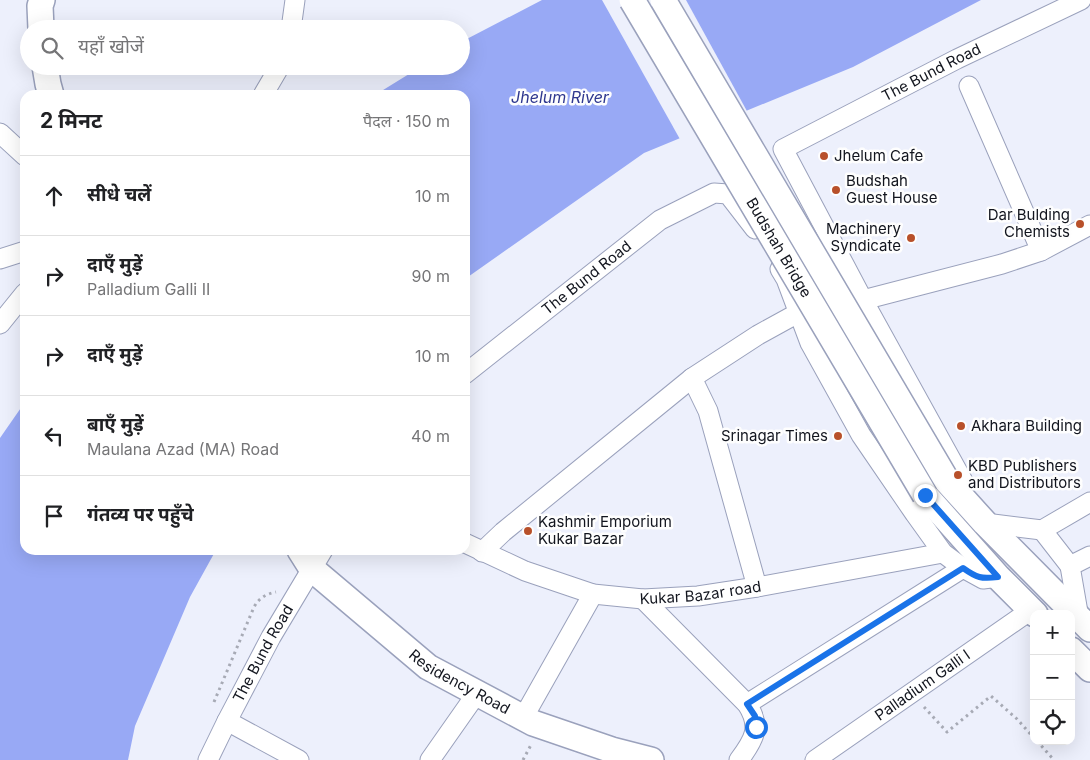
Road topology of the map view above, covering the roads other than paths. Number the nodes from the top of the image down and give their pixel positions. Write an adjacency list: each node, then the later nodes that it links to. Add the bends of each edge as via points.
1 (42, 0): 8 (main road)
2 (294, 0): 9 (street)
3 (632, 0): 38 (main road, Budshah Bridge, bridge, via 925,495)
4 (663, 0): 27 (main road, Budshah Bridge, bridge)
5 (1081, 0): 22 (street, The Bund Road, via 957,59 783,149)
6 (1087, 0): 7 (street)
7 (1090, 8)
8 (41, 20)
9 (293, 20)
10 (46, 75): 13 (main road)
11 (275, 75): 14 (street)
12 (969, 86): 18 (street)
13 (50, 90)
14 (267, 90)
15 (0, 134): 16 (street)
16 (20, 152)
17 (1090, 225): 18 (street)
18 (1041, 251): 22 (street)
19 (20, 253): 20 (street)
20 (0, 259)
21 (20, 299): 24 (street)
22 (862, 300): 27 (street, via 963,481)
23 (798, 313): 25 (street, The Bund Road, via 786,280 752,224 728,194 714,193 660,220); 26 (street); 33 (street, via 810,343 861,435)
24 (0, 324)
25 (470, 370)
26 (692, 378): 32 (street); 39 (street, via 708,411)
27 (953, 488): 29 (main road, Budshah Bridge)
28 (1090, 502): 30 (street)
29 (985, 523): 30 (street); 44 (main road, Budshah Bridge)
30 (1042, 530): 36 (street)
31 (470, 546): 32 (street, Kukar Bazar road)
32 (482, 552): 40 (street, Kukar Bazar road, via 525,571)
33 (944, 553): 37 (street); 39 (street, Kukar Bazar road)
34 (312, 556): 47 (main road, Residency Road, via 428,667); 50 (street, The Bund Road, via 297,592)
35 (1090, 556): 36 (street)
36 (1070, 566): 44 (street)
37 (963, 568): 38 (street, via 983,579); 48 (street)
38 (998, 577): 42 (main road, Budshah Bridge)
39 (757, 587): 41 (street, Kukar Bazar road, via 698,596)
40 (593, 594): 41 (street, Kukar Bazar road); 49 (street)
41 (643, 599): 48 (street)
42 (1031, 610)
43 (1030, 614): 57 (street, Palladium Galli I)
44 (1085, 623)
45 (1075, 654): 46 (main road)
46 (1090, 669)
47 (477, 693): 49 (main road, Residency Road); 53 (street)
48 (747, 704): 55 (street, via 755,716 756,727 749,747)
49 (524, 718): 54 (main road, Residency Road, via 612,750)
50 (227, 721): 51 (street, The Bund Road); 52 (street)
51 (208, 760)
52 (299, 760)
53 (430, 760)
54 (651, 760)
55 (739, 760)
56 (804, 760): 57 (street)
57 (814, 760)

